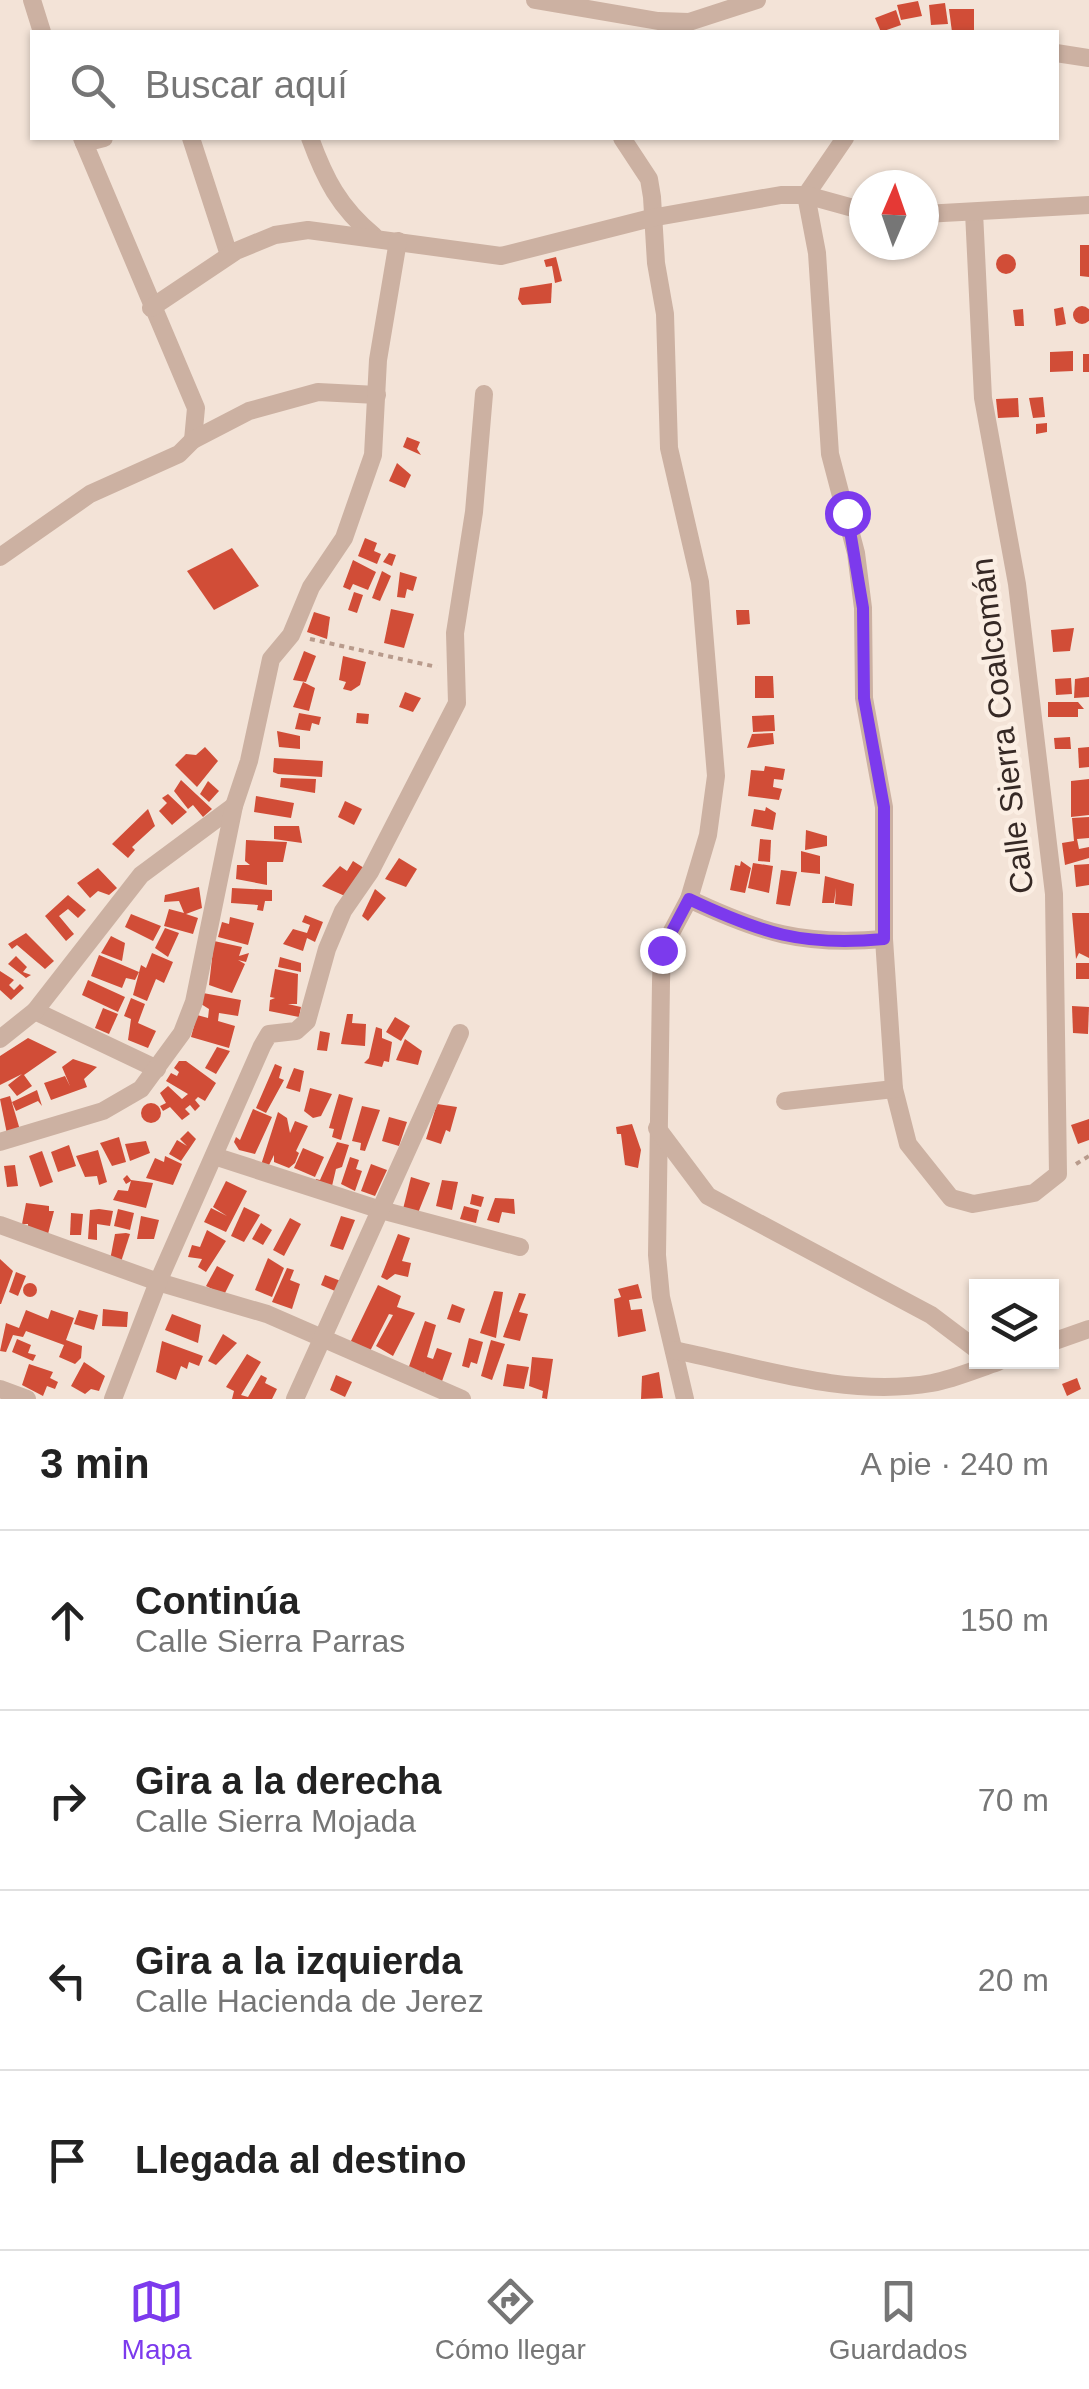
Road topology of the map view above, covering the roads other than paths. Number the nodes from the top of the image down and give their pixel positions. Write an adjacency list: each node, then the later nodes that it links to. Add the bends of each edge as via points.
1 (32, 0): 4 (street)
2 (535, 0): 3 (street, via 658,22 689,22)
3 (756, 0)
4 (41, 30)
5 (1059, 53): 6 (street)
6 (1089, 58)
7 (83, 140): 21 (street)
8 (191, 140): 20 (street)
9 (311, 140): 18 (street, via 328,187)
10 (623, 140): 17 (street, via 649,179)
11 (844, 140): 12 (street)
12 (806, 195): 14 (street); 17 (street); 28 (street, via 818,270 830,454 856,553 864,698 884,807)
13 (1089, 205): 15 (street)
14 (849, 206)
15 (974, 212): 16 (street); 33 (street, Calle Sierra Coalcomán, via 983,398 1017,584 1054,894 1058,1174 1034,1193 1006,1202 950,1198 908,1144)
16 (939, 213)
17 (651, 218): 19 (street, via 501,256); 27 (street, via 665,314 669,448 700,582 716,776)
18 (374, 236): 19 (street); 20 (street, via 308,230 275,235)
19 (398, 241): 23 (street)
20 (229, 255): 21 (street)
21 (151, 308): 24 (street, via 196,408)
22 (484, 394): 37 (street, via 455,633 458,703 327,948 307,1021 296,1032 269,1034)
23 (377, 395): 24 (street, via 318,392 249,411); 26 (street, via 373,456 359,500 344,538 271,659)
24 (192, 440): 25 (street, via 179,454 90,494)
25 (0, 558)
26 (234, 806): 29 (street, via 141,874); 32 (street, via 194,1002)
27 (689, 899): 28 (street, via 797,941); 35 (street, via 662,950)
28 (884, 939): 33 (street)
29 (35, 1011): 31 (street); 32 (street)
30 (460, 1033): 38 (street)
31 (0, 1038)
32 (157, 1068): 36 (street, via 141,1089 103,1111)
33 (894, 1089): 34 (street)
34 (785, 1101)
35 (657, 1128): 45 (street, via 708,1196 931,1314); 46 (street, via 657,1255)
36 (0, 1142)
37 (214, 1156): 38 (street); 41 (street)
38 (380, 1210): 40 (street); 44 (street)
39 (0, 1226): 41 (street)
40 (520, 1247)
41 (158, 1282): 44 (street, via 230,1301); 50 (street)
42 (1089, 1329): 43 (street)
43 (1059, 1340)
44 (324, 1341): 51 (street); 52 (street)
45 (969, 1344)
46 (674, 1350): 47 (street, via 829,1383 933,1383); 53 (street)
47 (974, 1369)
48 (0, 1388): 49 (street)
49 (27, 1399)
50 (113, 1399)
51 (295, 1399)
52 (462, 1399)
53 (685, 1399)

